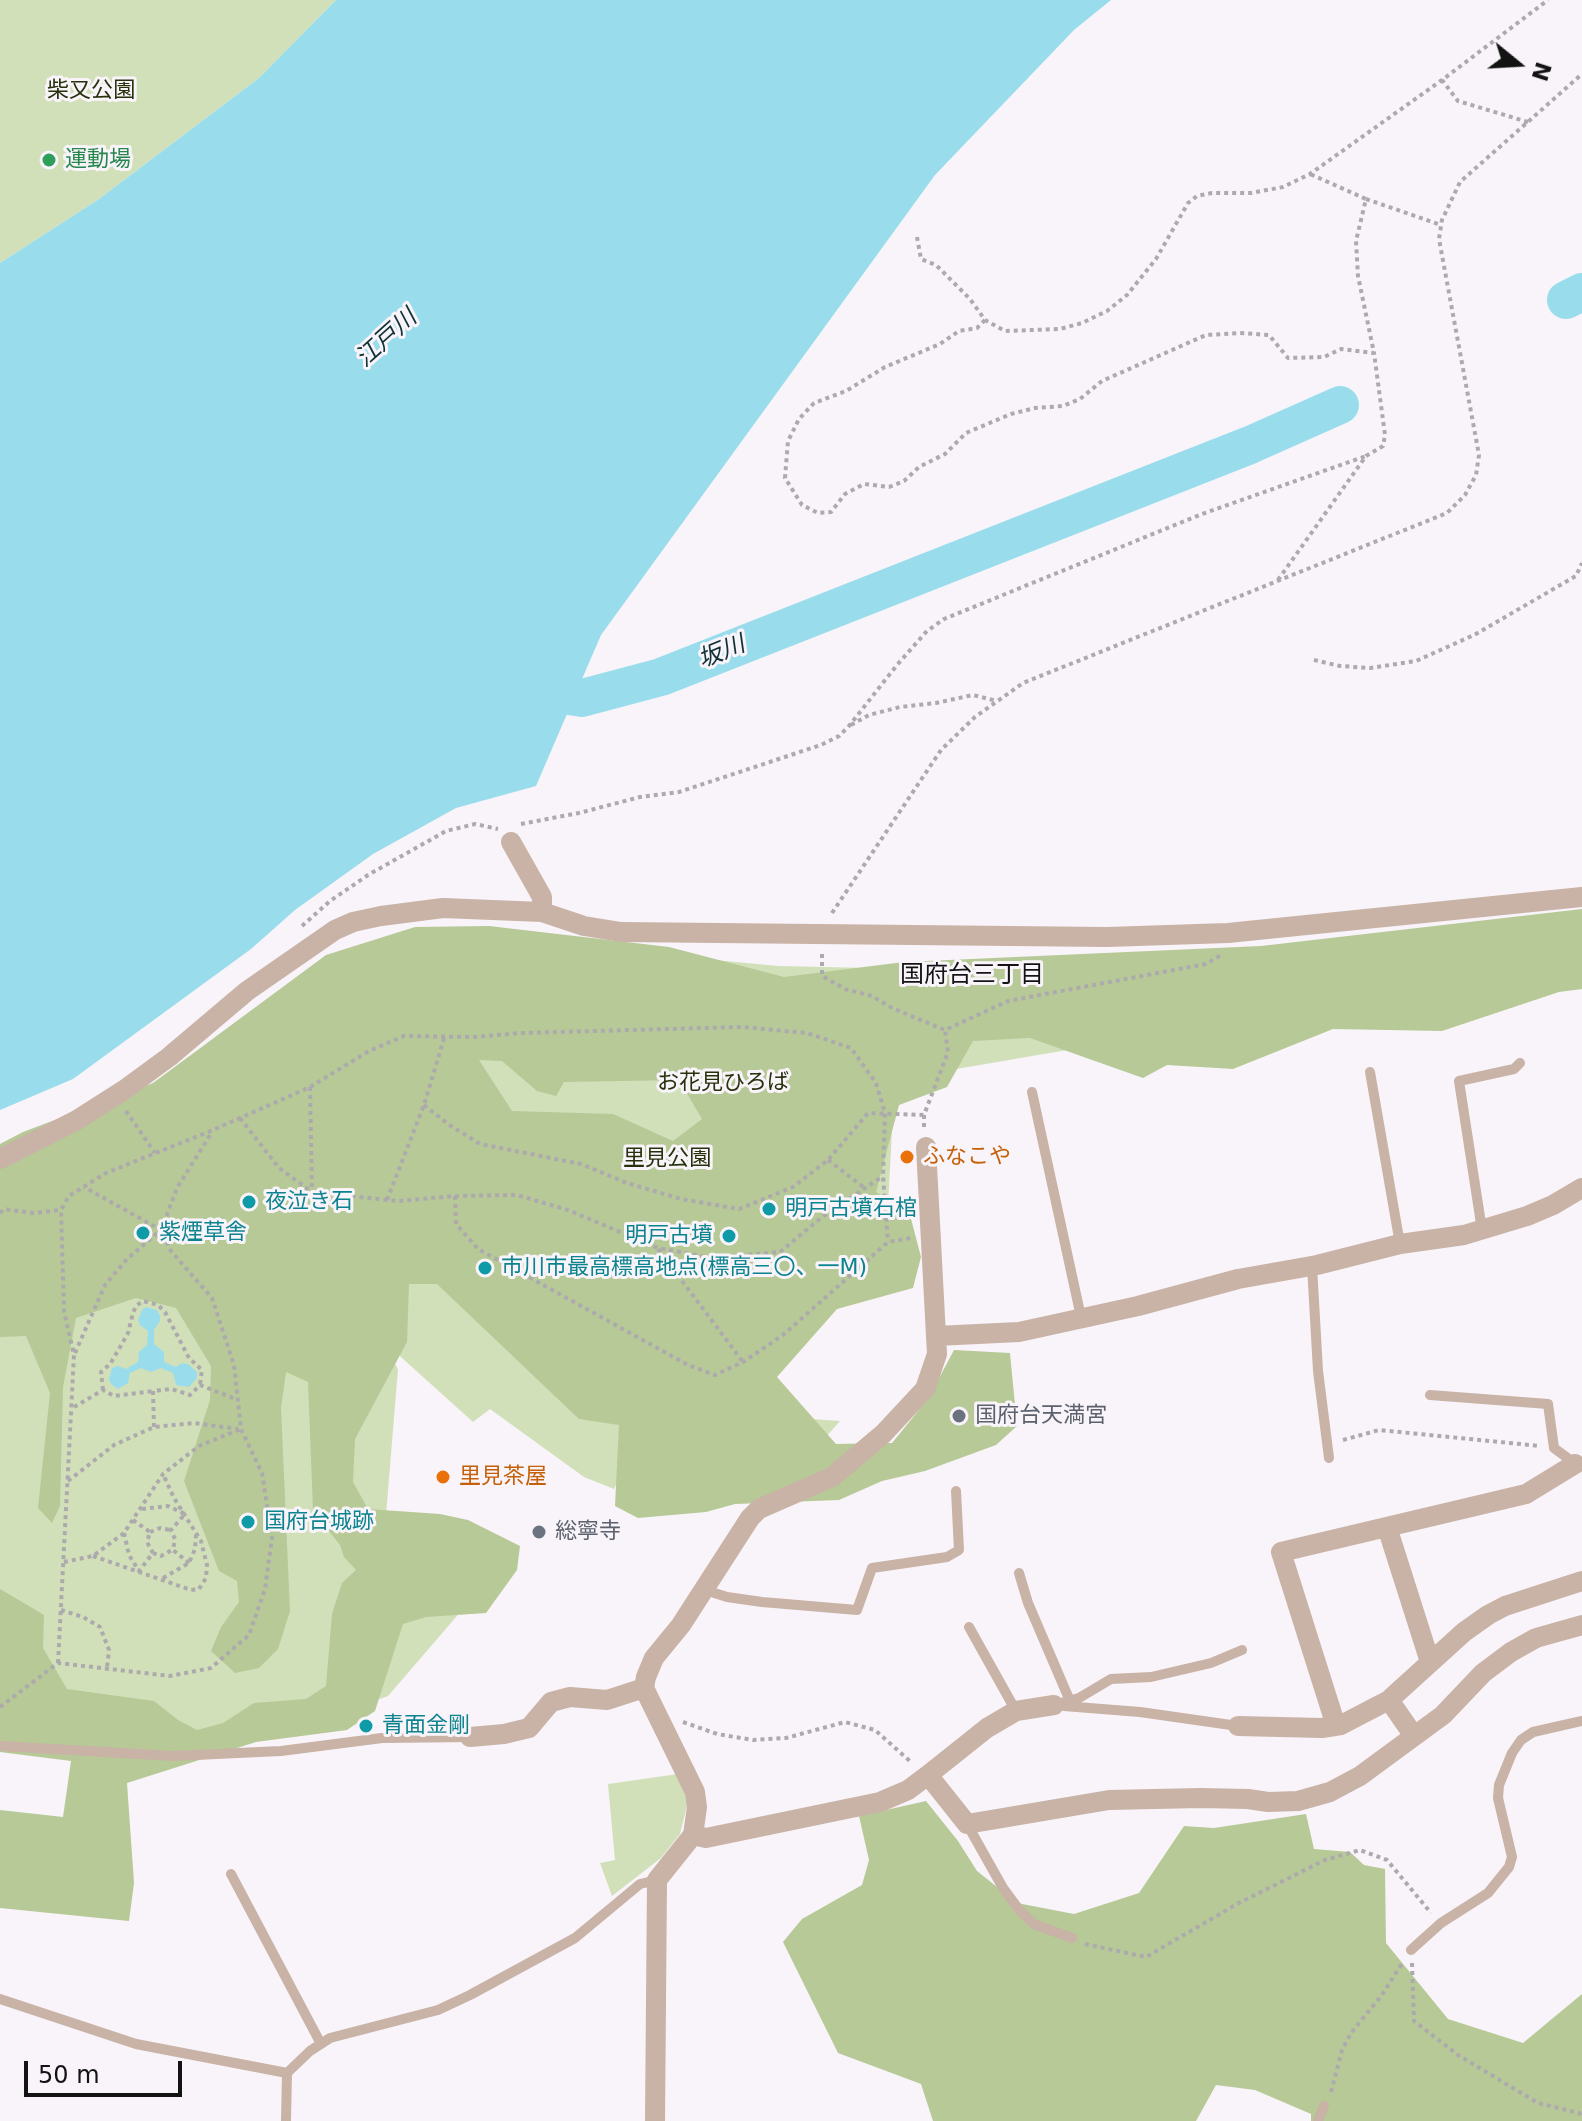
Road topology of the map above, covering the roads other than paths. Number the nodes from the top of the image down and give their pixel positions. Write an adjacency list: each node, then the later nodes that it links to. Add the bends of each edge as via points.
1 (507, 837): 3 (street, via 542,897)
2 (1582, 897): 3 (street, via 1228,933 1107,937 621,932)
3 (542, 912): 8 (street, via 443,908 353,922 335,930 247,991 115,1096)
4 (1520, 1063): 10 (lane, via 1514,1069 1459,1081)
5 (1370, 1072): 11 (lane)
6 (1032, 1092): 13 (lane)
7 (926, 1147): 14 (street)
8 (0, 1159)
9 (1582, 1188): 10 (street, via 1553,1205)
10 (1482, 1230): 11 (street)
11 (1400, 1244): 12 (street)
12 (1312, 1266): 13 (street); 16 (lane)
13 (1081, 1317): 14 (street, via 1019,1332)
14 (936, 1336): 22 (street, via 931,1373 913,1403 832,1477 759,1509)
15 (1430, 1395): 17 (lane, via 1548,1404 1554,1448)
16 (1329, 1458)
17 (1579, 1466): 19 (street, via 1526,1494)
18 (956, 1491): 22 (lane, via 959,1550 947,1557 872,1568 857,1610 762,1602)
19 (1387, 1527): 26 (street); 33 (street, via 1281,1552)
20 (1019, 1573): 29 (lane)
21 (1582, 1581): 26 (street, via 1505,1606)
22 (705, 1590): 27 (street, via 654,1658)
23 (1582, 1625): 34 (street, via 1536,1638 1511,1652)
24 (969, 1627): 30 (lane)
25 (1242, 1650): 29 (lane, via 1151,1677 1111,1679)
26 (1430, 1662): 28 (street)
27 (644, 1688): 35 (street, via 607,1700 570,1697 551,1702 529,1728); 39 (street, via 695,1792)
28 (1389, 1700): 33 (street); 34 (street)
29 (1062, 1703): 30 (street); 32 (lane)
30 (1016, 1711): 37 (street)
31 (1582, 1721): 43 (lane, via 1533,1732 1521,1740 1499,1785 1512,1857 1509,1867 1488,1893)
32 (1238, 1726): 33 (street)
33 (1336, 1726)
34 (1414, 1736): 38 (street, via 1360,1776 1298,1801 1109,1800)
35 (470, 1737): 36 (lane, via 382,1738 281,1751 174,1756)
36 (0, 1746)
37 (928, 1775): 38 (street); 39 (street, via 880,1802 706,1838)
38 (967, 1824): 42 (lane, via 1020,1911 1034,1924)
39 (693, 1835): 41 (street)
40 (231, 1874): 45 (lane)
41 (657, 1880): 45 (lane, via 640,1884 575,1938 470,1995 438,2010 351,2030); 49 (street)
42 (1072, 1938)
43 (1411, 1950)
44 (0, 1999): 46 (lane, via 136,2044)
45 (321, 2044): 46 (lane)
46 (287, 2073): 48 (lane)
47 (1324, 2106): 50 (lane)
48 (286, 2121)
49 (655, 2121)
50 (1318, 2121)

